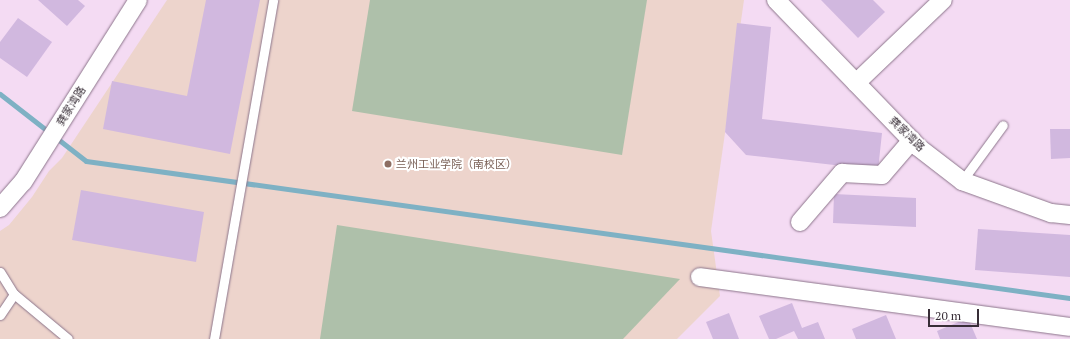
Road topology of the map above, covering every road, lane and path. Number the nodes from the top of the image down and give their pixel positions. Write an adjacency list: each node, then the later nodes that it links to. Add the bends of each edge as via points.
1 (138, 0): 9 (street, 龚家湾路, via 23,182)
2 (273, 0): 18 (lane)
3 (776, 0): 5 (street, 龚家湾路)
4 (943, 0): 5 (street)
5 (856, 82): 7 (street, 龚家湾路)
6 (1003, 125): 8 (lane)
7 (912, 140): 8 (street, 龚家湾路); 11 (street, via 882,175 842,173)
8 (962, 181): 10 (street, 龚家湾路, via 1051,213)
9 (0, 208)
10 (1070, 215)
11 (800, 222)
12 (0, 272): 14 (lane)
13 (700, 277): 16 (street)
14 (14, 294): 15 (lane); 17 (lane)
15 (0, 315)
16 (1070, 327)
17 (68, 339)
18 (214, 339)

